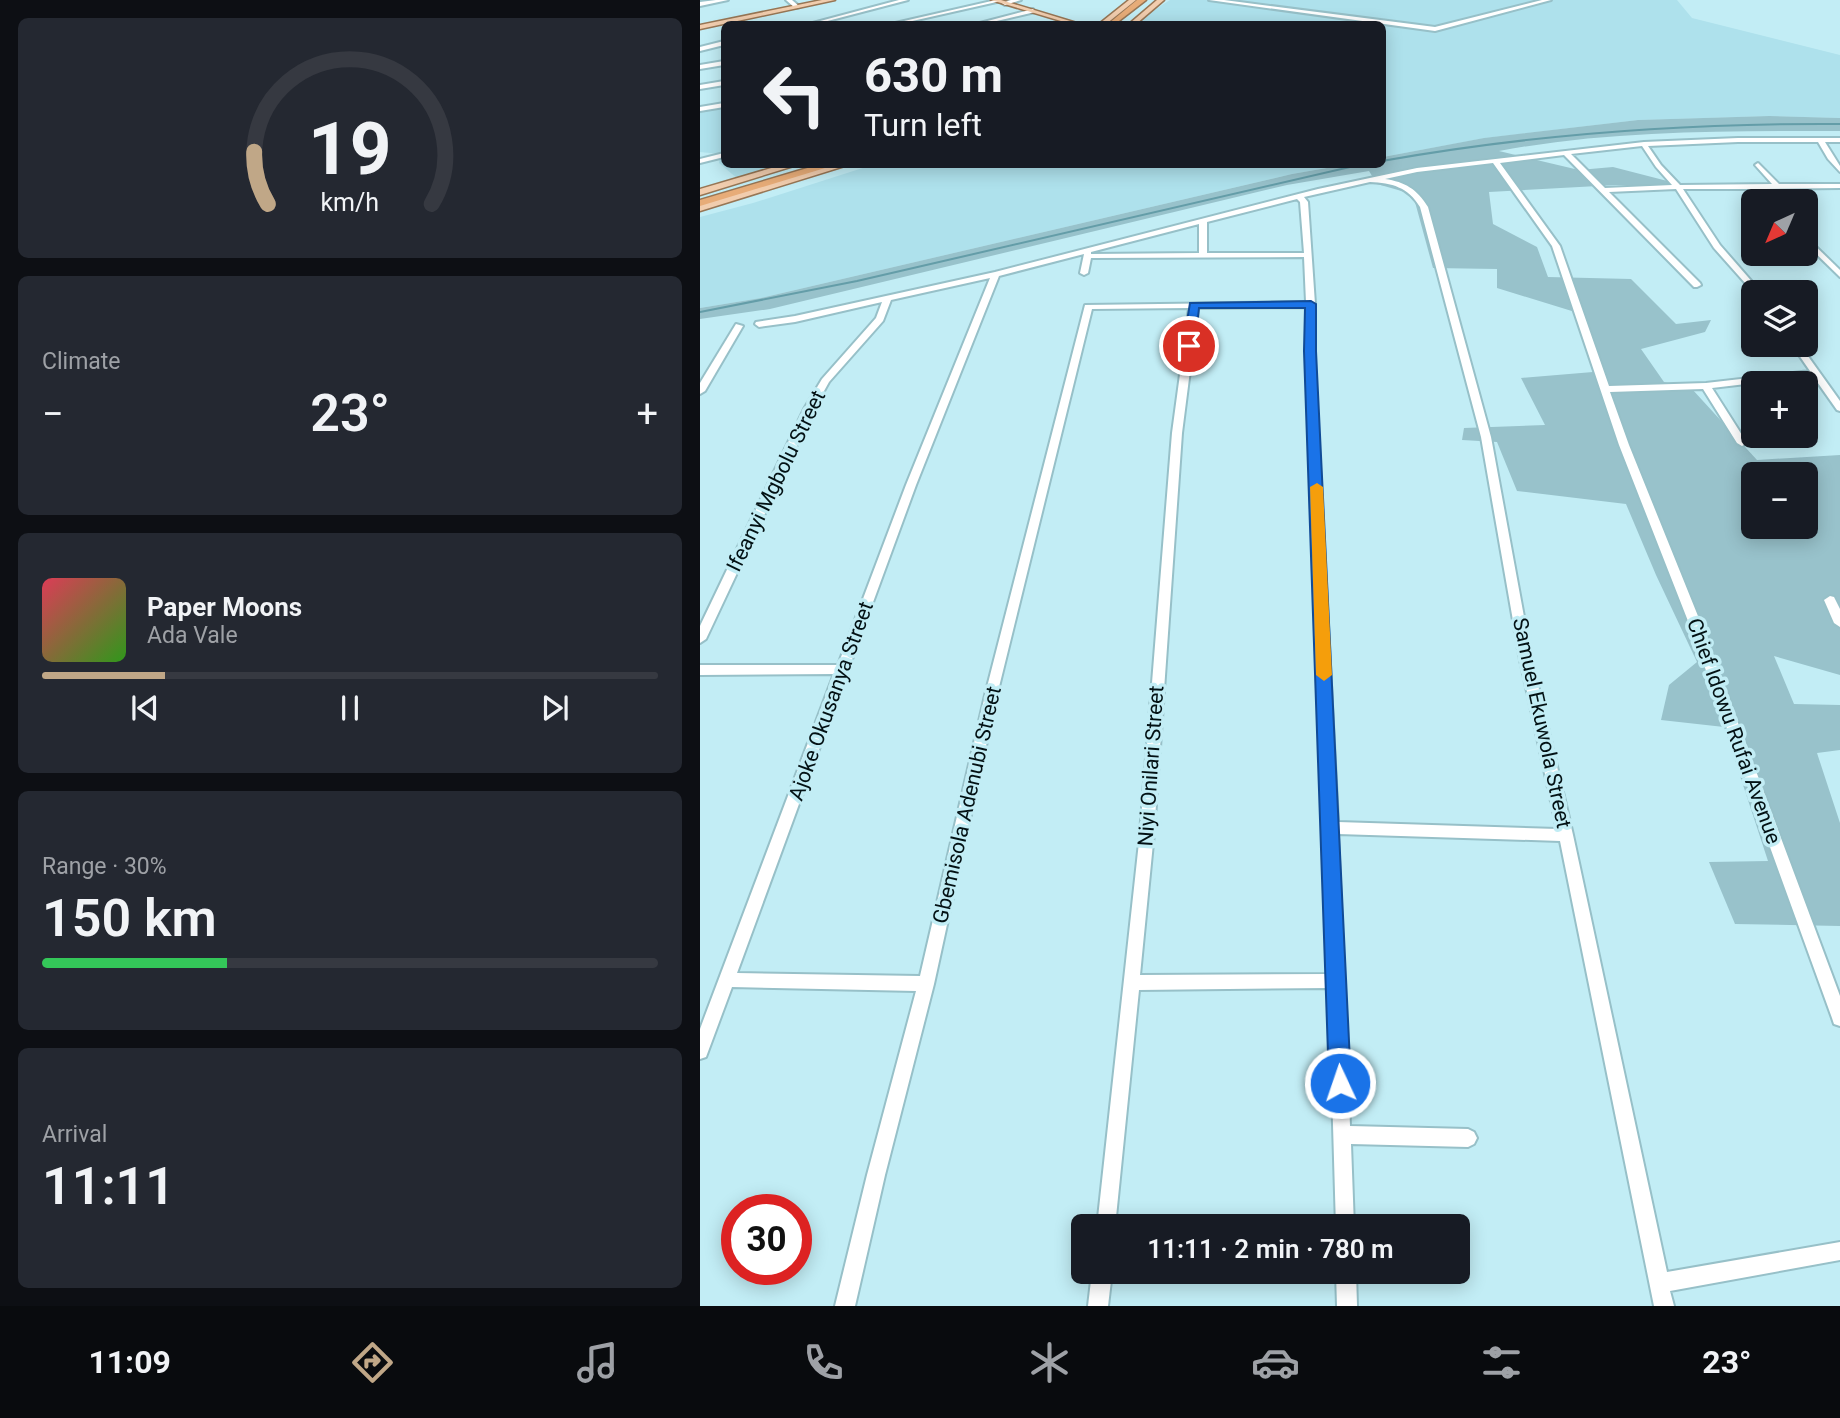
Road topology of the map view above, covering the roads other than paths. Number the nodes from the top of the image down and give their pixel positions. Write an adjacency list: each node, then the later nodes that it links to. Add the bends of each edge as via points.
1 (724, 0): 15 (street)
2 (789, 0): 16 (street)
3 (832, 0): 16 (main road)
4 (905, 0): 19 (street)
5 (1018, 0): 12 (street)
6 (1123, 0): 13 (street)
7 (1142, 0): 24 (highway)
8 (1153, 0): 25 (highway)
9 (1161, 0): 26 (main road)
10 (1548, 0): 30 (street, via 1435,29)
11 (1555, 0): 31 (street, via 1446,31)
12 (999, 1): 17 (main road); 20 (street)
13 (1133, 1): 23 (main road)
14 (1210, 1): 27 (street); 28 (street)
15 (700, 4)
16 (797, 7): 18 (main road)
17 (1033, 11): 21 (street); 22 (main road)
18 (729, 21)
19 (824, 21)
20 (908, 21)
21 (991, 21)
22 (1067, 21)
23 (1106, 21)
24 (1115, 21)
25 (1132, 21)
26 (1133, 21)
27 (1354, 21)
28 (1371, 21)
29 (721, 23): 32 (main road)
30 (1386, 23)
31 (1386, 26)
32 (700, 27)
33 (721, 44): 34 (street)
34 (700, 49)
35 (721, 64): 36 (street)
36 (700, 67)
37 (721, 83): 38 (street)
38 (700, 88)
39 (721, 106): 40 (street)
40 (700, 109)
41 (1840, 140): 42 (street)
42 (1821, 141): 43 (street); 53 (street)
43 (1644, 144): 44 (street); 58 (street)
44 (1566, 153): 47 (street); 59 (street)
45 (721, 156): 46 (street)
46 (700, 160)
47 (1495, 161): 54 (street); 81 (street, Chief Idowu Rufai Avenue, via 1556,246)
48 (1758, 165): 55 (street)
49 (783, 168): 60 (main road)
50 (796, 168): 60 (highway)
51 (820, 168): 62 (highway)
52 (833, 168): 62 (main road)
53 (1840, 170)
54 (1370, 180): 61 (street); 91 (street, Samuel Ekuwola Street, via 1404,184 1424,207 1486,437 1525,655)
55 (1777, 186): 56 (street); 57 (street)
56 (1840, 186)
57 (1760, 187): 58 (street)
58 (1679, 188): 59 (street); 71 (street, via 1717,246)
59 (1604, 190): 72 (street)
60 (700, 194)
61 (1299, 196): 63 (street); 66 (street, via 1304,202)
62 (700, 205)
63 (1203, 220): 65 (street); 67 (street)
64 (1818, 252): 70 (street)
65 (1087, 253): 67 (street); 68 (street); 69 (street)
66 (1306, 255): 67 (street); 74 (street)
67 (1203, 256)
68 (1084, 273)
69 (996, 274): 73 (street); 88 (street, Ajoke Okusanya Street, via 911,485)
70 (1840, 275)
71 (1747, 280)
72 (1697, 285)
73 (888, 298): 76 (street); 87 (street, Ifeanyi Mgbolu Street, via 880,319 820,390)
74 (1311, 304): 75 (street); 90 (street)
75 (1194, 305): 94 (street, Niyi Onilari Street, via 1177,433); 95 (street, Gbemisola Adenubi Street, via 1088,307 992,691)
76 (759, 324)
77 (739, 326): 82 (street)
78 (1818, 376): 83 (street)
79 (1741, 382): 80 (street)
80 (1706, 386): 81 (street); 84 (street)
81 (1605, 389): 96 (street, Chief Idowu Rufai Avenue)
82 (700, 391)
83 (1840, 408)
84 (1741, 441)
85 (1829, 600): 86 (street)
86 (1840, 623)
87 (700, 639)
88 (844, 669): 89 (street); 92 (street, Ajoke Okusanya Street)
89 (700, 670)
90 (1331, 828): 91 (street); 93 (street)
91 (1566, 835): 103 (street, Samuel Ekuwola Street)
92 (728, 980): 95 (street); 97 (street, Ajoke Okusanya Street)
93 (1335, 981): 94 (street); 98 (street)
94 (1131, 983): 100 (street, Niyi Onilari Street)
95 (926, 984): 106 (street, Gbemisola Adenubi Street)
96 (1840, 1018)
97 (700, 1051)
98 (1343, 1135): 99 (street); 101 (street)
99 (1468, 1138)
100 (1107, 1214)
101 (1345, 1214)
102 (1840, 1251): 103 (street)
103 (1660, 1283): 109 (street, Samuel Ekuwola Street)
104 (1101, 1284): 107 (street)
105 (1346, 1284): 108 (street)
106 (845, 1306)
107 (1098, 1306)
108 (1347, 1306)
109 (1664, 1306)

